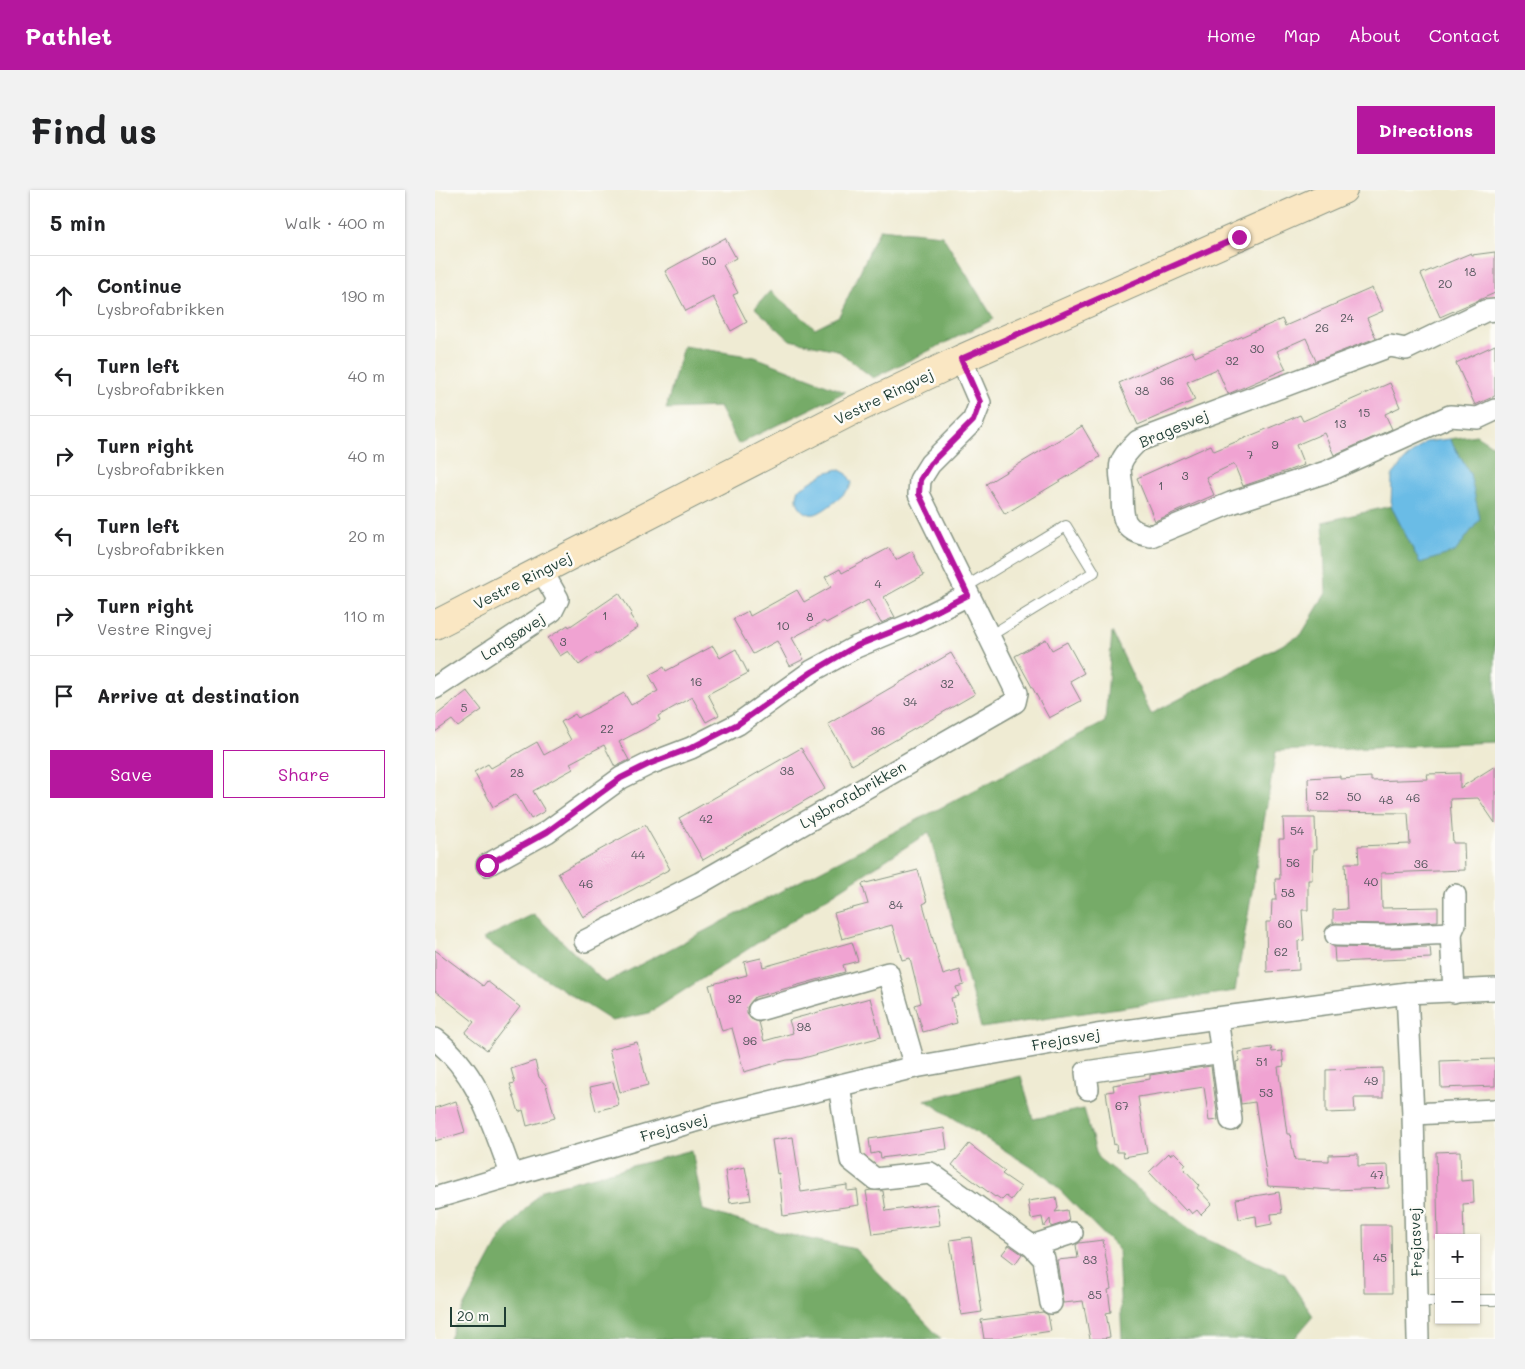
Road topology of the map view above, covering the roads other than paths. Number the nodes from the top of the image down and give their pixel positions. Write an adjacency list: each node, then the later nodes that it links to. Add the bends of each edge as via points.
1 (1343, 190): 3 (main road, Vestre Ringvej)
2 (1495, 310): 4 (street, Bragesvej, via 1485,311 1406,350 1390,346 1138,441 1121,464 1123,520 1130,529 1151,536 1231,503 1326,472 1451,416 1478,418)
3 (961, 359): 5 (main road, Vestre Ringvej, via 850,412); 6 (street, Lysbrofabrikken, via 980,402 973,421 930,464 920,480 919,494)
4 (1495, 410)
5 (543, 571): 7 (main road, Vestre Ringvej); 9 (street, Langsøvej, via 558,599 552,611)
6 (966, 591): 8 (street, Lysbrofabrikken); 8 (lane, via 1066,526 1094,572); 10 (street, via 911,624 856,646 812,672 738,724 621,778 547,832)
7 (435, 625)
8 (988, 637): 14 (street, Lysbrofabrikken, via 1017,694 1015,702 700,883)
9 (435, 688)
10 (487, 865)
11 (1455, 895): 12 (street, via 1455,924)
12 (1451, 933): 13 (street); 16 (street)
13 (1336, 935)
14 (585, 941)
15 (1495, 989): 16 (street, Frejasvej)
16 (1454, 992): 17 (street, Frejasvej)
17 (1407, 993): 19 (street, Frejasvej); 26 (street, Frejasvej)
18 (759, 1010): 22 (street, via 888,973)
19 (1217, 1018): 21 (street); 22 (street, Frejasvej)
20 (435, 1039): 28 (street, via 466,1071 483,1098)
21 (1222, 1052): 24 (street, via 1086,1072); 27 (street)
22 (915, 1067): 23 (street, Frejasvej)
23 (839, 1085): 28 (street, Frejasvej, via 712,1116); 31 (street, via 851,1160 875,1179 930,1173)
24 (1089, 1089)
25 (1495, 1110): 26 (street)
26 (1413, 1114): 34 (street, Frejasvej)
27 (1231, 1120)
28 (512, 1176): 29 (street, Frejasvej)
29 (435, 1198)
30 (1072, 1233): 31 (street)
31 (1032, 1246): 36 (street, via 1044,1260)
32 (1480, 1300): 33 (lane)
33 (1495, 1300)
34 (1418, 1301): 35 (lane); 37 (street, Frejasvej)
35 (1435, 1301)
36 (1051, 1303)
37 (1419, 1339)

